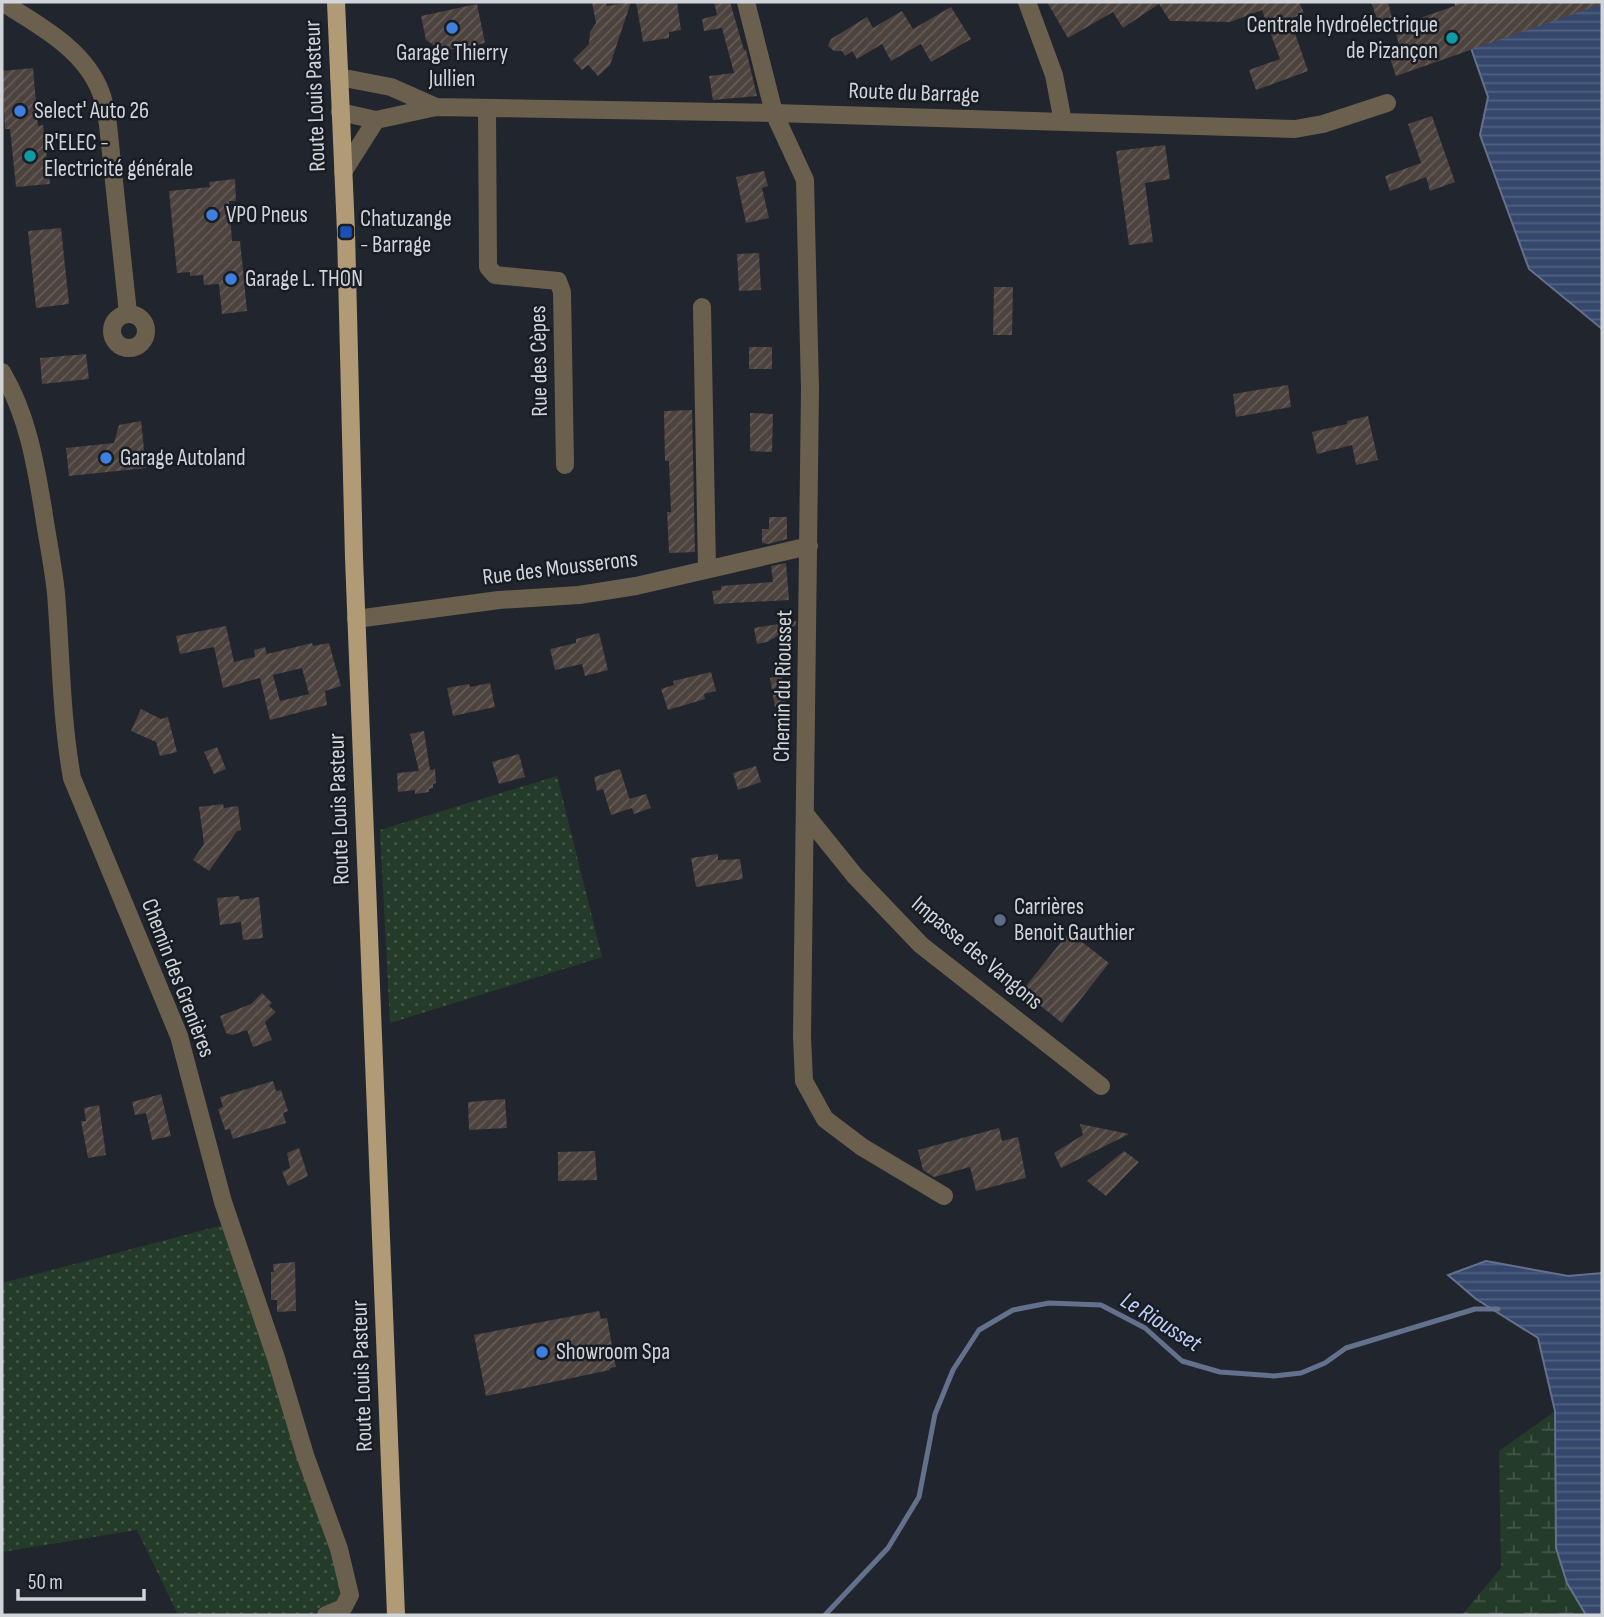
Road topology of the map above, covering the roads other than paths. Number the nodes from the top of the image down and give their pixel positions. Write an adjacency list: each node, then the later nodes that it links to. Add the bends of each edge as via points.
1 (2, 2): 15 (street, via 78,57 102,94)
2 (336, 2): 5 (main road, Route Louis Pasteur)
3 (746, 2): 10 (street, Chemin du Riousset)
4 (1027, 2): 12 (street, via 1054,75)
5 (339, 78): 7 (street, Route du Barrage, via 391,87); 9 (main road, Route Louis Pasteur)
6 (1387, 103): 12 (street, Route du Barrage, via 1295,129)
7 (436, 107): 8 (street, Route du Barrage); 11 (street, Route du Barrage)
8 (487, 108): 10 (street, Route du Barrage); 17 (street, Rue des Cèpes, via 488,267 495,275 558,281 562,292)
9 (340, 112): 11 (street, Route du Barrage); 13 (main road, Route Louis Pasteur)
10 (774, 113): 12 (street, Route du Barrage); 18 (street, Chemin du Riousset, via 805,180)
11 (376, 120): 13 (street)
12 (1063, 122)
13 (343, 172): 20 (main road, Route Louis Pasteur)
14 (702, 307): 19 (street)
15 (128, 313)
16 (2, 372): 24 (street, Chemin des Grenières, via 24,420 36,467 55,589 64,735 72,778 179,1036 223,1202 339,1549 350,1595 344,1608)
17 (565, 465)
18 (809, 546): 19 (street, Rue des Mousserons); 21 (street, Chemin du Riousset)
19 (707, 568): 20 (street, Rue des Mousserons, via 579,595 499,600)
20 (356, 620): 25 (main road, Route Louis Pasteur)
21 (806, 814): 22 (street, Impasse des Vangons, via 855,876 921,945); 23 (street, Chemin du Riousset, via 804,1081 825,1119)
22 (1101, 1086)
23 (944, 1196)
24 (326, 1615)
25 (396, 1615)

